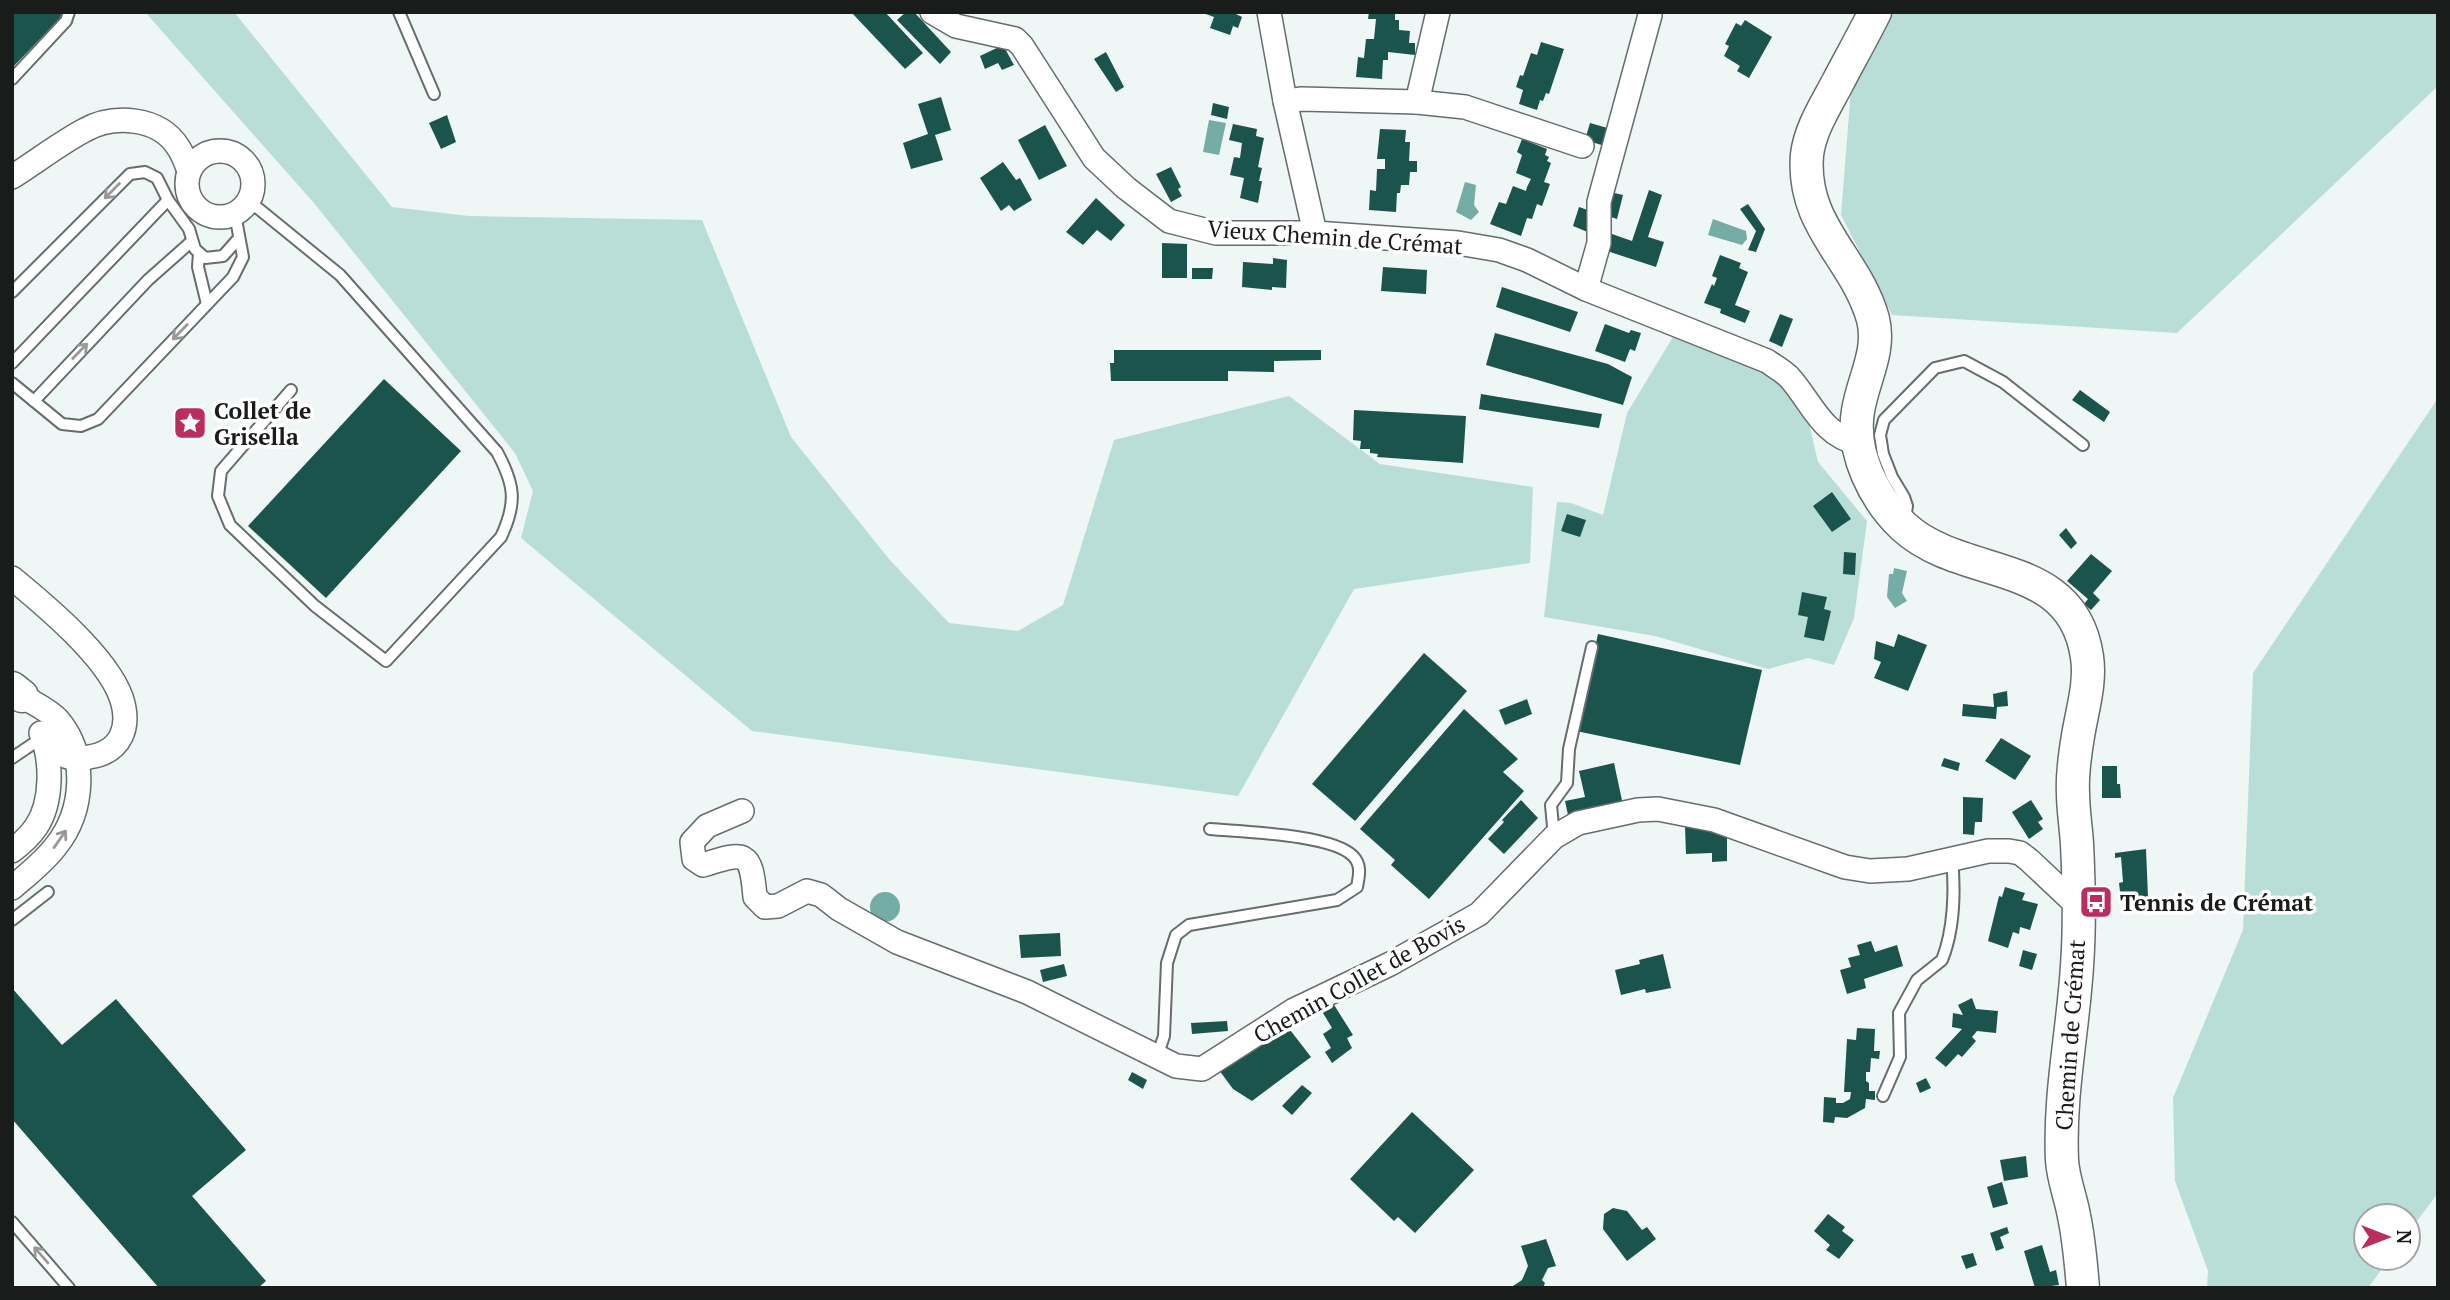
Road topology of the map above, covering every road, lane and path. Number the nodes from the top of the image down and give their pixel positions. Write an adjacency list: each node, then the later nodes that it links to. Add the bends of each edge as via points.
1 (69, 12): 8 (lane, via 66,21)
2 (399, 12): 9 (lane)
3 (932, 12): 19 (street, Vieux Chemin de Crémat, via 956,26 1015,39 1023,46 1094,158 1169,221 1216,233)
4 (1269, 12): 10 (street)
5 (1438, 12): 11 (street)
6 (1875, 12): 30 (street, Chemin de Crémat, via 1811,136 1807,176 1815,214 1863,294 1873,320 1874,359 1857,413)
7 (1650, 15): 23 (street, via 1599,202 1599,243)
8 (12, 79)
9 (434, 94)
10 (1285, 101): 11 (street); 19 (street)
11 (1417, 102): 13 (street, via 1478,111)
12 (177, 145): 14 (street); 15 (street); 16 (street, via 148,124 111,122 86,129)
13 (1582, 146)
14 (210, 153): 15 (street); 18 (street, via 229,152 246,163 253,181)
15 (190, 172): 18 (street, via 188,191 197,209 215,217)
16 (12, 177)
17 (168, 200): 21 (lane); 24 (lane, one-way to 24, via 157,178 145,172 130,174); 26 (lane)
18 (242, 208): 20 (lane); 28 (lane, via 340,275 497,452 509,475 510,516 501,537 386,661 315,606 230,525 218,496 221,471)
19 (1315, 233): 23 (street, Vieux Chemin de Crémat, via 1499,250)
20 (239, 238): 22 (lane, via 223,256 205,258); 25 (lane, via 243,257 233,277)
21 (192, 241): 22 (lane); 29 (lane, one-way to 21)
22 (199, 253): 25 (lane)
23 (1586, 289): 30 (street, Vieux Chemin de Crémat, via 1767,360 1788,376 1822,422)
24 (12, 292)
25 (207, 304): 29 (lane, one-way to 29, via 98,419 81,426 62,424)
26 (12, 363)
27 (12, 383): 29 (lane)
28 (292, 390)
29 (34, 401)
30 (1858, 443): 32 (street, Chemin de Crémat, via 1869,479)
31 (2083, 445): 32 (lane, via 2003,382 1964,361 1935,368 1884,420 1880,435 1883,454 1907,506)
32 (1904, 527): 46 (street, Chemin de Crémat, via 1950,555 2037,583 2071,613 2081,634 2087,688 2073,792)
33 (12, 578): 38 (street, via 88,649 120,696 124,730 116,746 103,755)
34 (1592, 647): 41 (lane, via 1569,749 1567,783 1551,805)
35 (17, 692): 36 (street); 38 (street, via 56,718 69,735)
36 (43, 737): 37 (lane); 38 (street, via 65,756); 42 (street, via 46,805 37,825)
37 (12, 758)
38 (77, 758): 44 (street, one-way to 38, via 42,862 68,829 79,780)
39 (742, 811): 48 (street, Chemin Collet de Bovis, via 706,826 692,842 694,859 703,865 732,856 743,858 752,867 754,897 765,907 778,906 807,891 821,895 897,942 1027,992)
40 (1210, 829): 48 (lane, via 1325,841 1353,856 1360,870 1357,887 1337,900 1189,925 1176,935 1167,963 1164,1036)
41 (1554, 837): 43 (street, Chemin Collet de Bovis, via 1578,822 1658,809 1714,820 1858,870 1885,872); 48 (street, Chemin Collet de Bovis, via 1479,914 1294,1010 1202,1069 1176,1066)
42 (12, 851)
43 (1952, 859): 46 (street, Chemin Collet de Bovis, via 2000,850 2020,853); 49 (lane, via 1950,933 1944,955 1917,980 1899,1013 1900,1057)
44 (12, 888)
45 (48, 892): 47 (lane)
46 (2079, 907): 52 (street, Chemin de Crémat, via 2062,1095 2062,1164)
47 (12, 920)
48 (1157, 1057)
49 (1883, 1096)
50 (12, 1222): 51 (lane, one-way to 50)
51 (69, 1288)
52 (2083, 1288)

